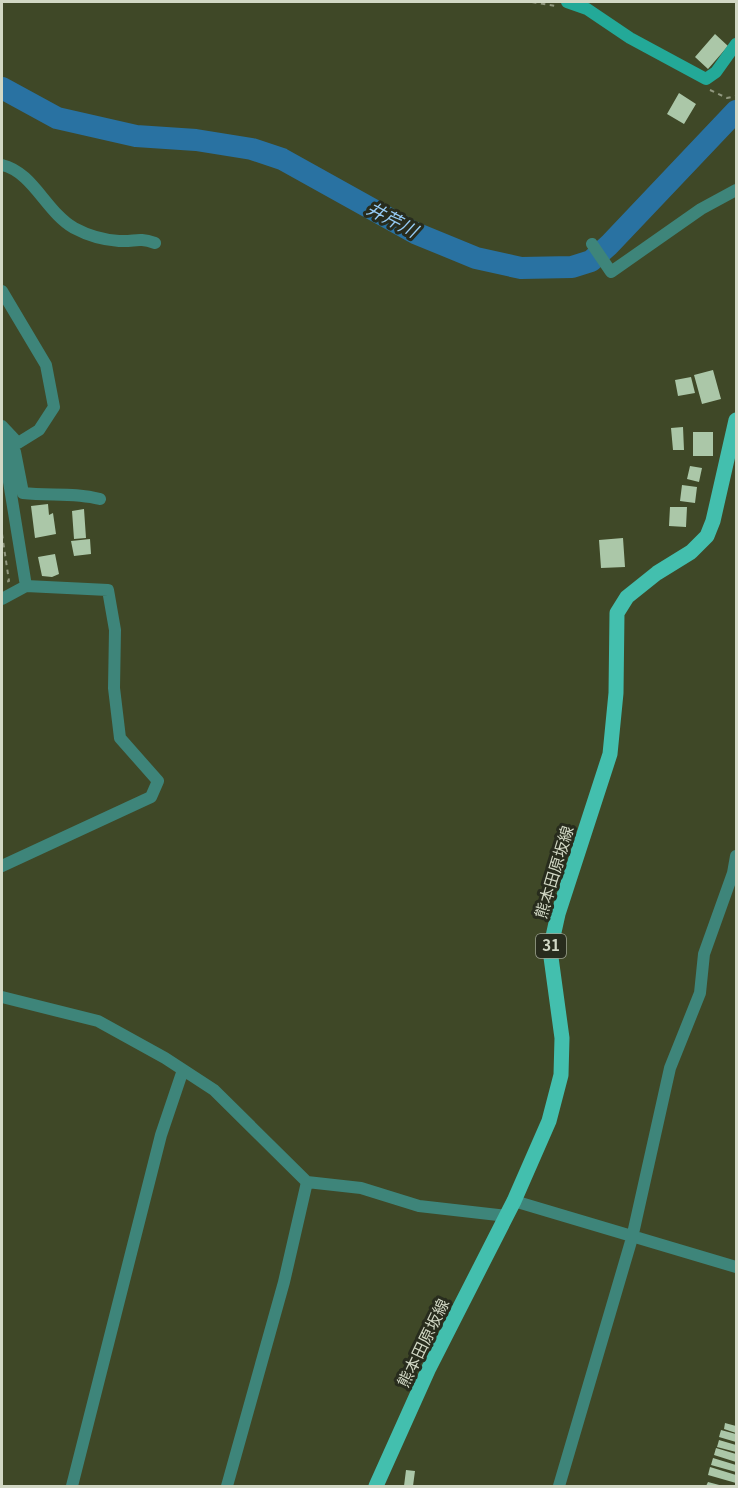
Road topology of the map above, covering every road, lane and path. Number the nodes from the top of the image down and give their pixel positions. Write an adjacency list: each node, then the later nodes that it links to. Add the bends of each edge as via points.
1 (567, 2): 2 (street, via 587,9 630,38 706,79 716,72)
2 (736, 44)
3 (736, 96): 4 (path)
4 (727, 98)
5 (2, 165): 7 (street, via 23,175 74,228 99,238 136,238)
6 (736, 190): 8 (street, via 700,209 611,272)
7 (155, 243)
8 (592, 244)
9 (2, 291): 11 (street, via 46,365 54,407 39,430 18,443)
10 (736, 420): 23 (main road, 熊本田原坂線 / 31, via 707,536 691,552 627,597 617,613 610,754 550,950 562,1038 561,1075 549,1121)
11 (2, 428): 13 (street, via 15,452 23,494 55,497 78,493)
12 (2, 439): 16 (street)
13 (100, 500)
14 (2, 534): 15 (path, via 9,581)
15 (2, 583)
16 (26, 586): 17 (street); 19 (street, via 108,590 115,630 114,688 120,738 158,781 151,797)
17 (2, 599)
18 (736, 855): 25 (street, via 704,954 700,993 670,1068)
19 (2, 866)
20 (2, 997): 21 (street, via 98,1021)
21 (183, 1070): 22 (street, via 214,1090); 27 (street, via 161,1135)
22 (307, 1182): 24 (street, via 361,1188 419,1206); 28 (street)
23 (514, 1201): 24 (main road, 熊本田原坂線 / 31); 25 (street)
24 (507, 1215): 29 (main road, 熊本田原坂線 / 31, via 429,1368)
25 (632, 1238): 26 (street); 30 (street)
26 (736, 1267)
27 (72, 1486)
28 (228, 1486)
29 (376, 1486)
30 (559, 1486)

